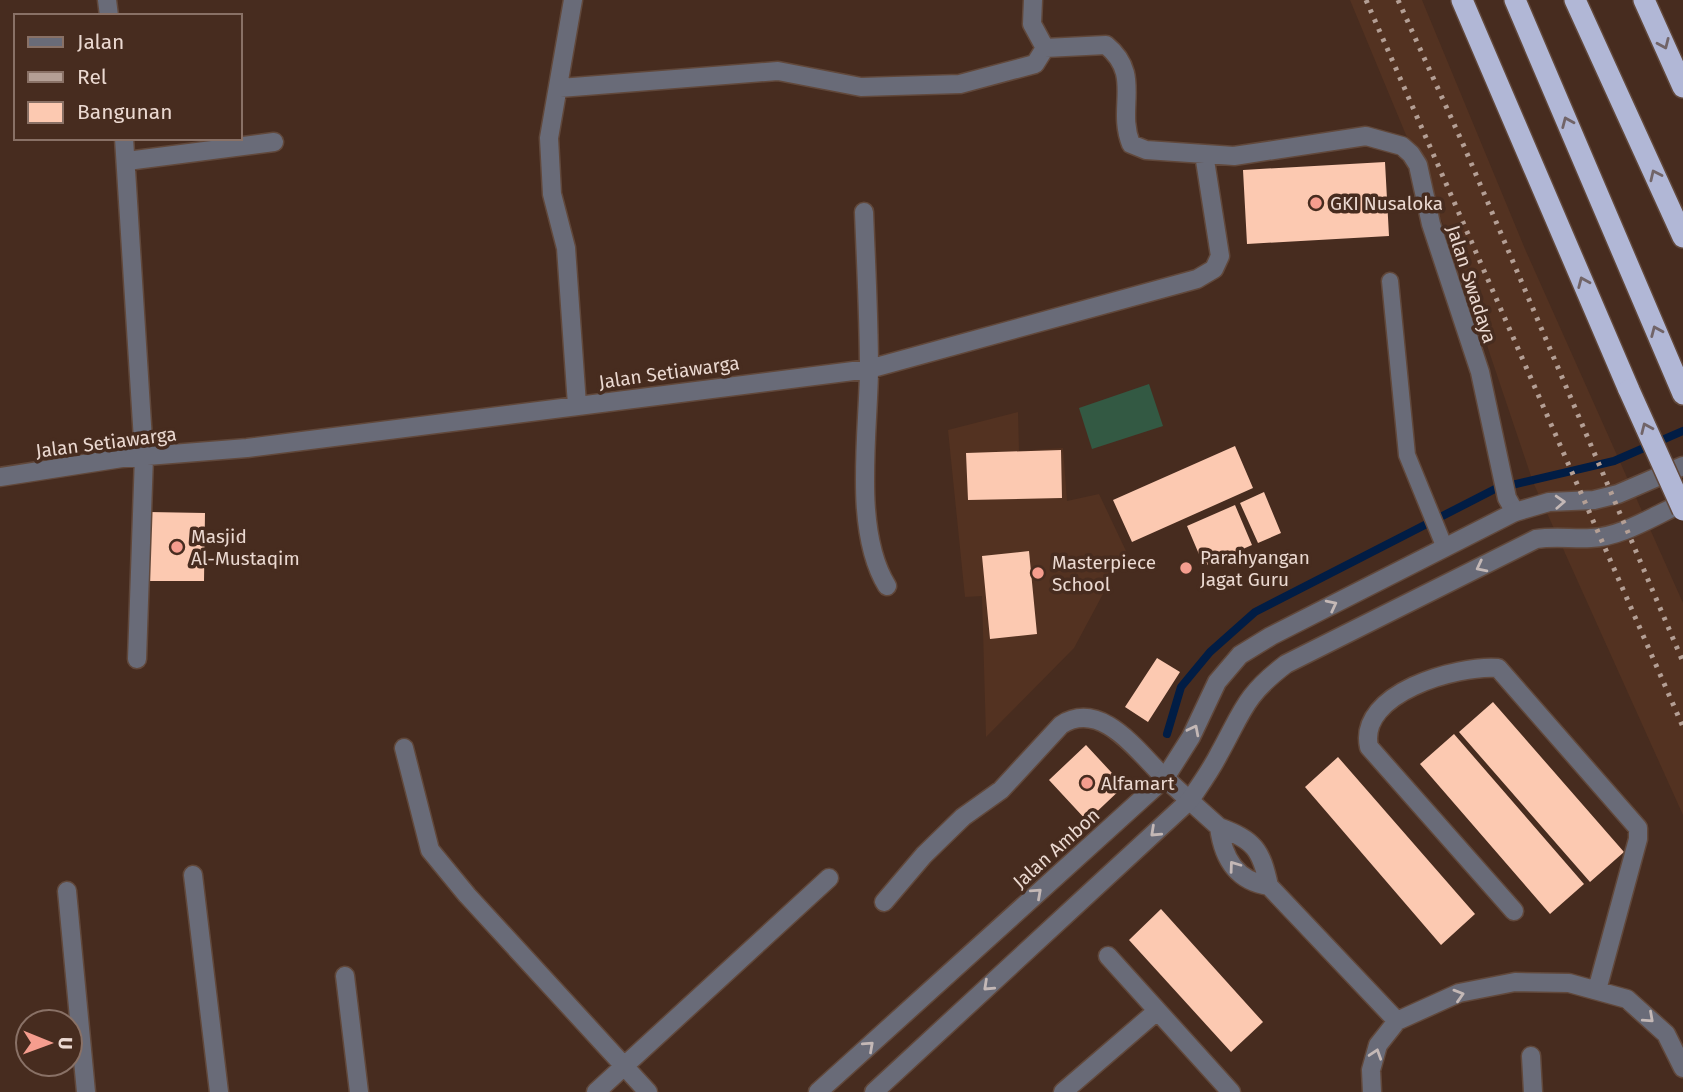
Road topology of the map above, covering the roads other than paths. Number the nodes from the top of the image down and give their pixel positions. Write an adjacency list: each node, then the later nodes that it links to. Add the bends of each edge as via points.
1 (573, 0): 11 (street)
2 (1033, 0): 8 (street, via 1032,24)
3 (1462, 0): 9 (highway)
4 (1469, 0): 9 (highway)
5 (1515, 0): 20 (highway, one-way to 5)
6 (1575, 0): 17 (highway, one-way to 6)
7 (1644, 0): 10 (highway, one-way to 10)
8 (1045, 48): 11 (street, via 1035,64 960,84 862,86 778,71); 14 (street, Jalan Swadaya, via 1106,45 1120,56 1128,76 1126,132 1131,144 1146,150)
9 (1491, 67): 27 (highway, one-way to 9, bridge)
10 (1683, 87)
11 (560, 88): 21 (street, via 550,138 552,194 566,248)
12 (124, 140): 15 (street)
13 (274, 142): 15 (street)
14 (1204, 154): 19 (street, Jalan Setiawarga, via 1220,256 1214,269 1197,279); 26 (street, Jalan Swadaya, via 1277,152 1366,136 1402,146 1411,154 1480,372)
15 (127, 161): 22 (street)
16 (864, 212): 19 (street)
17 (1683, 237)
18 (1390, 281): 28 (lane, via 1407,456)
19 (869, 369): 21 (street, Jalan Setiawarga); 29 (street, via 868,526 877,570)
20 (1683, 394)
21 (577, 405): 22 (street, Jalan Setiawarga)
22 (144, 456): 24 (street, Jalan Setiawarga); 30 (street)
23 (1683, 466): 26 (street, Jalan Ambon, one-way to 23, via 1594,500)
24 (0, 478)
25 (1683, 503): 33 (street, one-way to 33, via 1612,534 1536,539 1286,664 1261,683 1242,706 1219,755)
26 (1511, 505): 28 (street, Jalan Ambon)
27 (1683, 510)
28 (1445, 548): 32 (street, Jalan Ambon, one-way to 28, via 1217,682 1240,655)
29 (887, 586)
30 (137, 659)
31 (404, 748): 47 (street, via 430,849)
32 (1165, 778): 33 (street); 39 (street, via 1118,730 1071,718 1001,790 963,817 923,855); 54 (street, Jalan Ambon, one-way to 32)
33 (1190, 800): 34 (street); 55 (street, one-way to 55)
34 (1219, 827): 37 (street, via 1252,842); 37 (street, one-way to 34, via 1253,884 1231,866)
35 (193, 875): 50 (street)
36 (829, 878): 47 (street)
37 (1269, 886): 45 (street)
38 (67, 891): 49 (street)
39 (884, 902)
40 (1514, 911): 43 (street, via 1369,747 1368,724 1381,705 1435,677 1482,666 1498,668 1638,828)
41 (1108, 956): 44 (street)
42 (345, 976): 51 (street)
43 (1597, 990): 45 (street, one-way to 43, via 1459,993 1515,982 1569,983); 48 (street, one-way to 48, via 1637,1007 1666,1034)
44 (1157, 1011): 56 (street); 57 (street)
45 (1396, 1021): 58 (street, one-way to 45, via 1371,1070 1378,1045)
46 (1531, 1056): 59 (street)
47 (625, 1066): 52 (street); 53 (street)
48 (1683, 1068)
49 (86, 1092)
50 (219, 1092)
51 (359, 1092)
52 (596, 1092)
53 (649, 1092)
54 (818, 1092)
55 (874, 1092)
56 (1063, 1092)
57 (1231, 1092)
58 (1372, 1092)
59 (1533, 1092)

